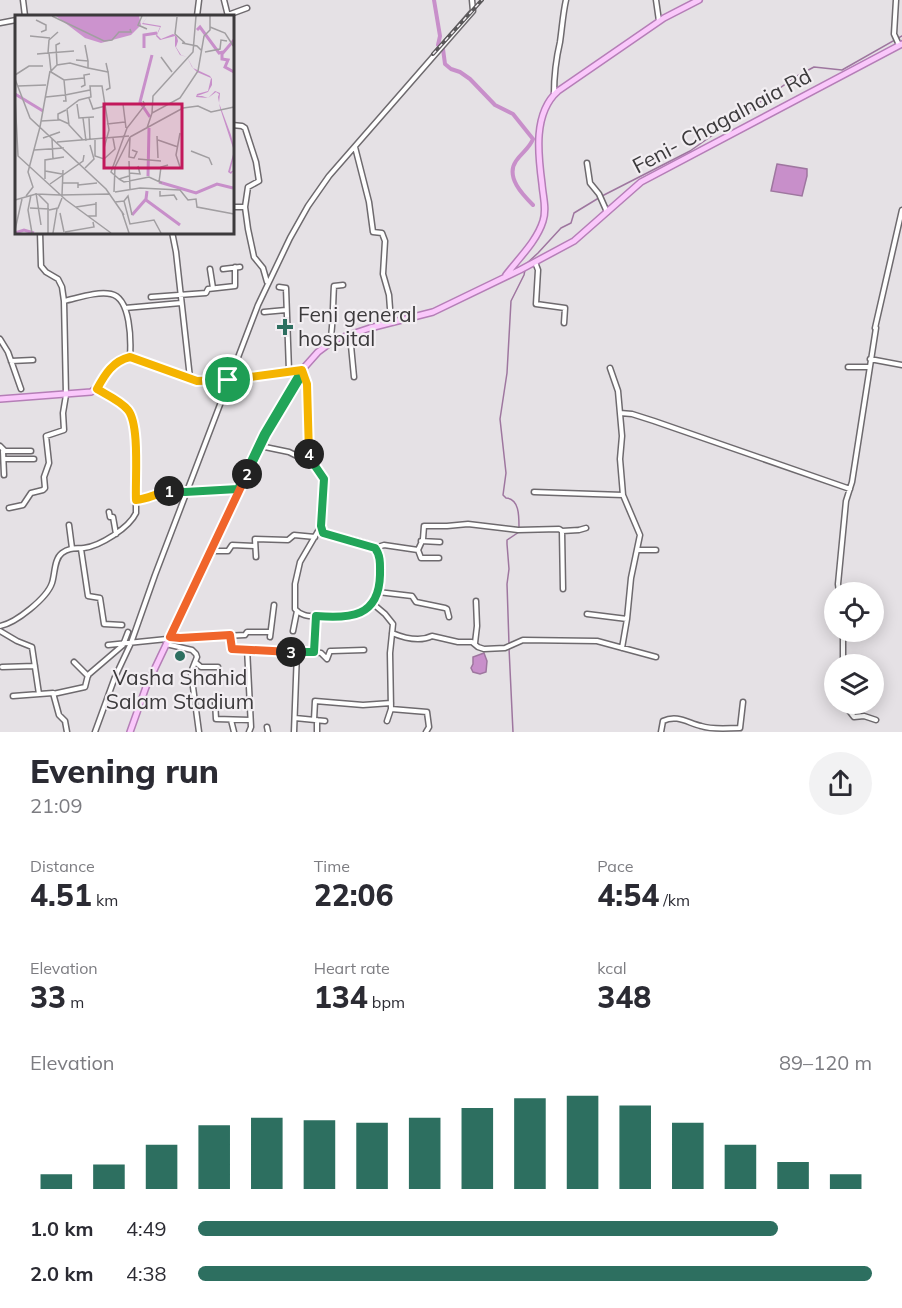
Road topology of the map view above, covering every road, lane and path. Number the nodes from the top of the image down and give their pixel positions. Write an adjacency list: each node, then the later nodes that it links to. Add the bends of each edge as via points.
1 (23, 0): 10 (street)
2 (199, 0): 11 (street)
3 (224, 0): 12 (street)
4 (472, 0): 20 (street, via 473,11)
5 (566, 0): 18 (street, via 555,58)
6 (656, 0): 15 (street)
7 (699, 0): 15 (main road)
8 (896, 0): 17 (street, via 894,34)
9 (247, 8): 13 (street)
10 (25, 15)
11 (197, 15)
12 (228, 15)
13 (230, 15)
14 (15, 20): 16 (street)
15 (659, 22): 18 (main road)
16 (0, 23)
17 (900, 44): 25 (main road, Feni- Chagalnaia Rd, via 641,182)
18 (555, 94): 31 (main road, via 541,120 543,222)
19 (234, 126): 23 (street, via 244,128 257,166 259,181 248,187)
20 (356, 147): 32 (street, via 308,206); 43 (street, via 373,232 382,233 385,241 383,268)
21 (587, 163): 25 (street, via 590,183)
22 (234, 207): 23 (street)
23 (245, 207): 32 (street, via 254,257)
24 (902, 210): 49 (street)
25 (607, 212): 28 (main road, Feni- Chagalnaia Rd, via 573,241)
26 (40, 234): 38 (street, via 41,266 58,279)
27 (172, 234): 36 (street)
28 (535, 261): 31 (main road, Feni- Chagalnaia Rd); 44 (street, via 536,304 565,308)
29 (210, 269): 35 (street)
30 (223, 269): 35 (street, via 237,267 236,285)
31 (504, 277): 43 (main road, via 433,312); 45 (main road, via 432,313)
32 (267, 282): 60 (street)
33 (343, 285): 47 (street, via 334,286 332,338)
34 (279, 287): 41 (street, via 286,288)
35 (213, 288): 36 (street, via 206,293)
36 (180, 295): 37 (street); 39 (street)
37 (151, 297)
38 (64, 301): 40 (street, via 108,293 120,299); 63 (street)
39 (181, 303): 40 (street); 59 (street)
40 (125, 308): 48 (street)
41 (286, 310): 42 (street); 56 (street)
42 (264, 312)
43 (391, 322): 47 (main road)
44 (564, 323)
45 (350, 335): 57 (main road, via 327,345); 58 (street)
46 (0, 342): 51 (street)
47 (327, 344): 57 (main road)
48 (130, 357): 59 (main road); 62 (main road, via 112,366)
49 (870, 359): 52 (street); 54 (street)
50 (33, 360): 51 (street)
51 (11, 361): 61 (street)
52 (902, 365)
53 (848, 367): 54 (street)
54 (869, 367): 74 (street)
55 (610, 368): 65 (street)
56 (289, 371): 57 (main road); 60 (main road)
57 (301, 372): 66 (main road); 71 (street, via 307,384 309,454); 73 (main road, via 264,434)
58 (354, 377)
59 (190, 379): 60 (main road)
60 (228, 380): 75 (street)
61 (21, 389)
62 (97, 389): 63 (main road); 78 (street, via 132,416)
63 (66, 395): 64 (main road); 79 (street, via 64,430 46,436 46,487 31,493 23,505)
64 (0, 399)
65 (620, 412): 74 (street, via 654,420); 77 (street)
66 (260, 446): 71 (street, via 289,452); 96 (main road)
67 (1, 448): 68 (street); 69 (street)
68 (31, 451)
69 (4, 459): 70 (street); 72 (street)
70 (34, 459)
71 (314, 465): 82 (street, via 322,474 325,487)
72 (4, 475)
73 (238, 489): 75 (street); 117 (main road)
74 (850, 489): 99 (street)
75 (187, 492): 78 (street, via 168,491 148,500); 119 (street)
76 (534, 492): 77 (street)
77 (623, 495): 94 (street, via 640,535)
78 (136, 500): 85 (street, via 134,518)
79 (9, 508)
80 (110, 512): 85 (street)
81 (69, 525): 90 (street)
82 (321, 526): 86 (street); 91 (street, via 325,535)
83 (586, 528): 84 (street)
84 (562, 531): 87 (street, via 426,525); 100 (street)
85 (116, 535): 92 (street)
86 (315, 537): 89 (street, via 255,539); 105 (street, via 297,573)
87 (421, 541): 88 (street); 93 (street)
88 (440, 542)
89 (255, 546): 96 (street, via 230,545 228,551); 97 (street)
90 (72, 548): 92 (street); 111 (street, via 59,557 43,598)
91 (375, 548): 93 (street, via 384,545); 101 (street, via 380,560)
92 (81, 549): 110 (street, via 88,596 100,598 104,624)
93 (418, 550): 98 (street, via 421,558)
94 (638, 550): 95 (street); 109 (street)
95 (656, 550)
96 (210, 551): 117 (main road)
97 (256, 557)
98 (439, 558)
99 (837, 582)
100 (563, 589)
101 (378, 592): 103 (street); 108 (street, via 412,596 417,602 447,609)
102 (476, 601): 120 (street)
103 (372, 603): 107 (street, via 349,618); 115 (street, via 391,620)
104 (274, 604): 116 (street, via 270,635)
105 (297, 611): 107 (street); 113 (street)
106 (587, 614): 109 (street)
107 (316, 616): 126 (street)
108 (449, 617)
109 (627, 619): 123 (street)
110 (122, 625)
111 (0, 626)
112 (0, 631): 130 (street, via 31,646)
113 (292, 631)
114 (128, 632): 118 (street)
115 (392, 633): 120 (street, via 411,639 432,636); 139 (street)
116 (230, 635): 117 (street); 122 (street, via 232,649)
117 (168, 640): 119 (street); 129 (street, via 195,651); 150 (main road, via 140,696)
118 (124, 643): 119 (street); 121 (street); 133 (street)
119 (131, 643): 149 (street)
120 (475, 643): 123 (street, via 484,649 505,648 524,640 585,640)
121 (108, 645)
122 (247, 648): 125 (street); 143 (street)
123 (622, 648): 127 (street)
124 (364, 650): 126 (street, via 330,651 327,659)
125 (297, 652): 126 (street); 141 (street)
126 (314, 652)
127 (657, 657)
128 (74, 662): 133 (street)
129 (195, 662): 132 (street, via 201,667); 151 (street, via 191,672)
130 (35, 666): 131 (street); 134 (street)
131 (2, 667)
132 (218, 667)
133 (88, 676): 135 (street, via 85,687)
134 (39, 694): 135 (street); 136 (street)
135 (53, 694): 148 (street)
136 (13, 696)
137 (215, 701): 142 (street, via 216,719)
138 (743, 702): 157 (street, via 740,728 700,726 669,718 663,721)
139 (391, 706): 144 (street, via 315,701); 147 (street); 156 (street, via 427,712)
140 (852, 714): 145 (street)
141 (295, 718): 144 (street); 154 (street)
142 (231, 720): 143 (street); 152 (street)
143 (250, 720): 153 (street)
144 (316, 720): 146 (street); 155 (street)
145 (876, 720)
146 (325, 721)
147 (387, 721)
148 (67, 732)
149 (95, 732)
150 (129, 732)
151 (199, 732)
152 (234, 732)
153 (249, 732)
154 (294, 732)
155 (317, 732)
156 (426, 732)
157 (661, 732)

